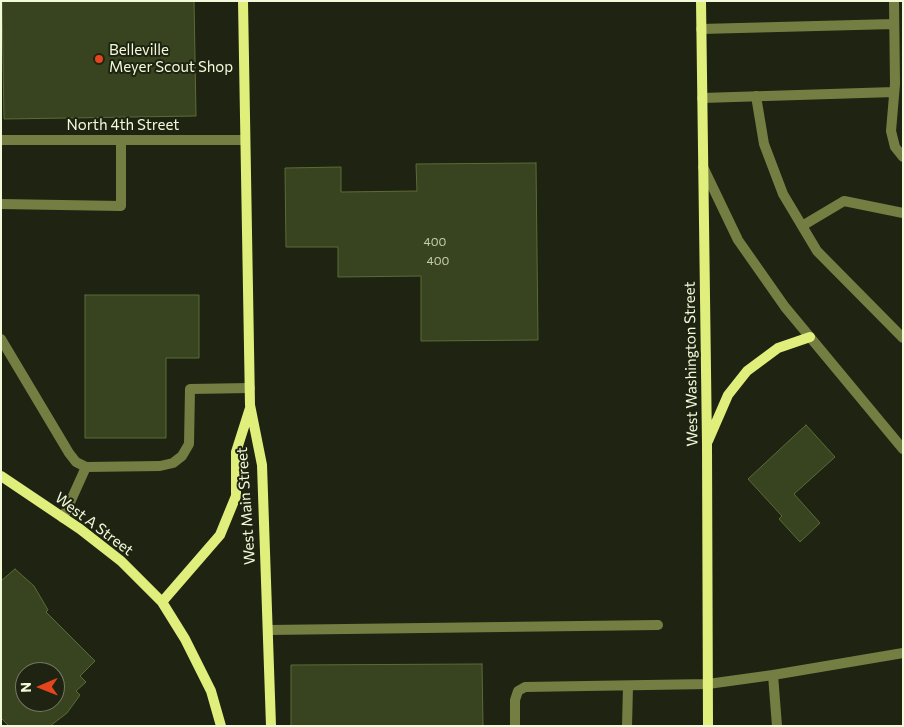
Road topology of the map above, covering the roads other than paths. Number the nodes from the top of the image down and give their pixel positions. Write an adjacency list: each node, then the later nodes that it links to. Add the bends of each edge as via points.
1 (243, 1): 11 (main road)
2 (701, 1): 5 (main road, West Washington Street)
3 (894, 1): 4 (street)
4 (894, 24): 5 (street); 6 (street)
5 (701, 29): 8 (main road, West Washington Street)
6 (894, 92): 7 (street); 12 (street, via 891,130 895,148)
7 (756, 96): 8 (street); 16 (street, via 764,144 782,194)
8 (702, 98): 13 (main road, West Washington Street)
9 (1, 140): 10 (street, North 4th Street)
10 (121, 140): 11 (street, North 4th Street); 14 (street, via 121,206)
11 (244, 140): 20 (main road)
12 (903, 156)
13 (703, 168): 17 (street, via 738,240 784,307); 22 (main road, West Washington Street)
14 (1, 204)
15 (903, 213): 16 (street, via 844,201)
16 (802, 226): 18 (street, via 817,251)
17 (810, 338): 22 (main road, via 778,348 747,372 728,395); 23 (street)
18 (903, 338)
19 (1, 339): 24 (street, via 69,453)
20 (250, 388): 21 (main road); 24 (street, via 190,389 190,444 173,463)
21 (250, 405): 27 (main road, West Main Street, via 236,452 236,496 220,535); 29 (main road, West Main Street, via 262,464)
22 (707, 444): 32 (main road, West Washington Street)
23 (903, 449)
24 (86, 467): 26 (street)
25 (1, 476): 26 (main road, West A Street)
26 (63, 518): 27 (main road, West A Street, via 121,561)
27 (162, 602): 34 (main road, via 211,691)
28 (658, 625): 29 (street)
29 (268, 630): 35 (main road, West Main Street)
30 (903, 653): 31 (street)
31 (773, 675): 32 (street); 39 (street)
32 (708, 684): 33 (street); 38 (main road, West Washington Street)
33 (628, 687): 36 (street, via 525,686 518,691 515,700); 37 (street)
34 (221, 726)
35 (271, 726)
36 (515, 726)
37 (627, 726)
38 (708, 726)
39 (777, 726)

